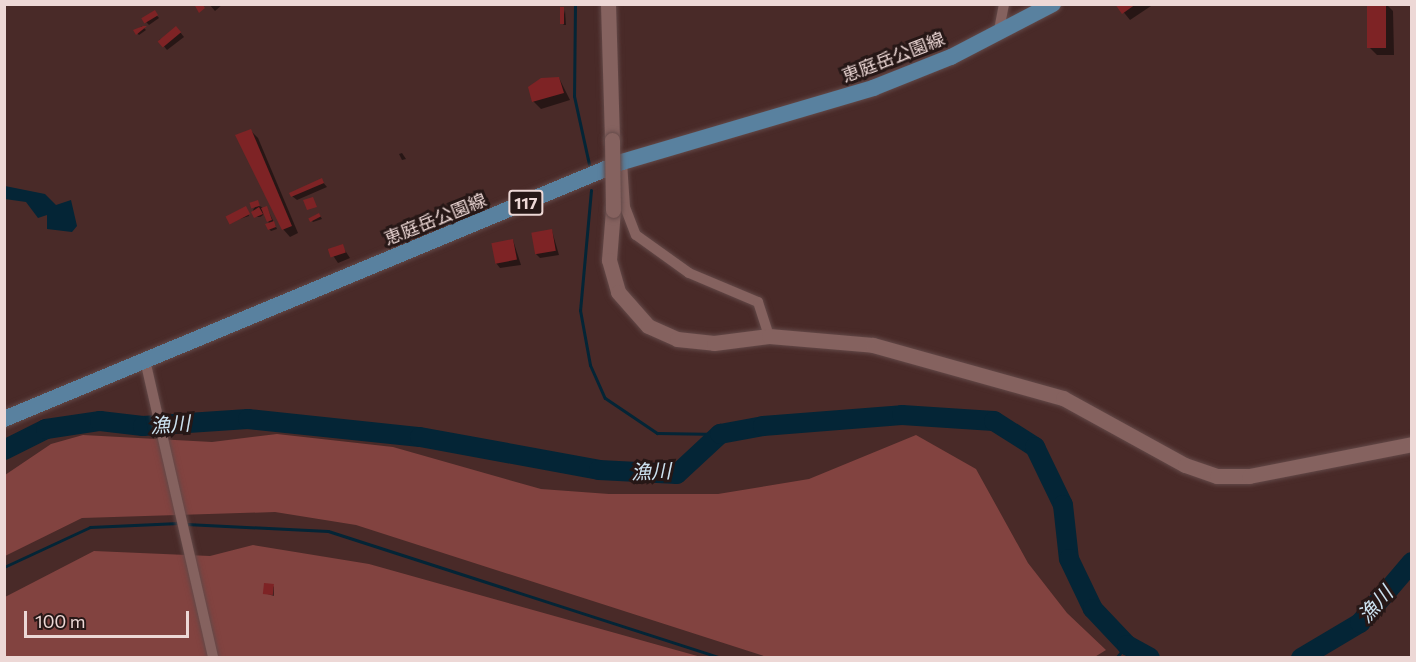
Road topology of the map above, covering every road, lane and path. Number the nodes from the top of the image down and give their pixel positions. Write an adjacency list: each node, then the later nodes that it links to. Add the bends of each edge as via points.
1 (608, 4): 6 (street, bridge, via 613,210 609,260 618,292 648,326 677,339 714,343)
2 (1004, 4): 4 (street)
3 (1053, 4): 4 (main road, 恵庭岳公園線 / 117)
4 (998, 35): 5 (main road, 恵庭岳公園線 / 117, via 873,88)
5 (622, 162): 6 (street, via 625,207 636,235 679,267 758,302); 7 (main road, 恵庭岳公園線 / 117)
6 (769, 336): 9 (street, via 873,345 1063,398 1185,465 1217,476 1249,476)
7 (145, 360): 8 (main road, 恵庭岳公園線 / 117); 10 (street)
8 (4, 419)
9 (1412, 444)
10 (213, 657)

